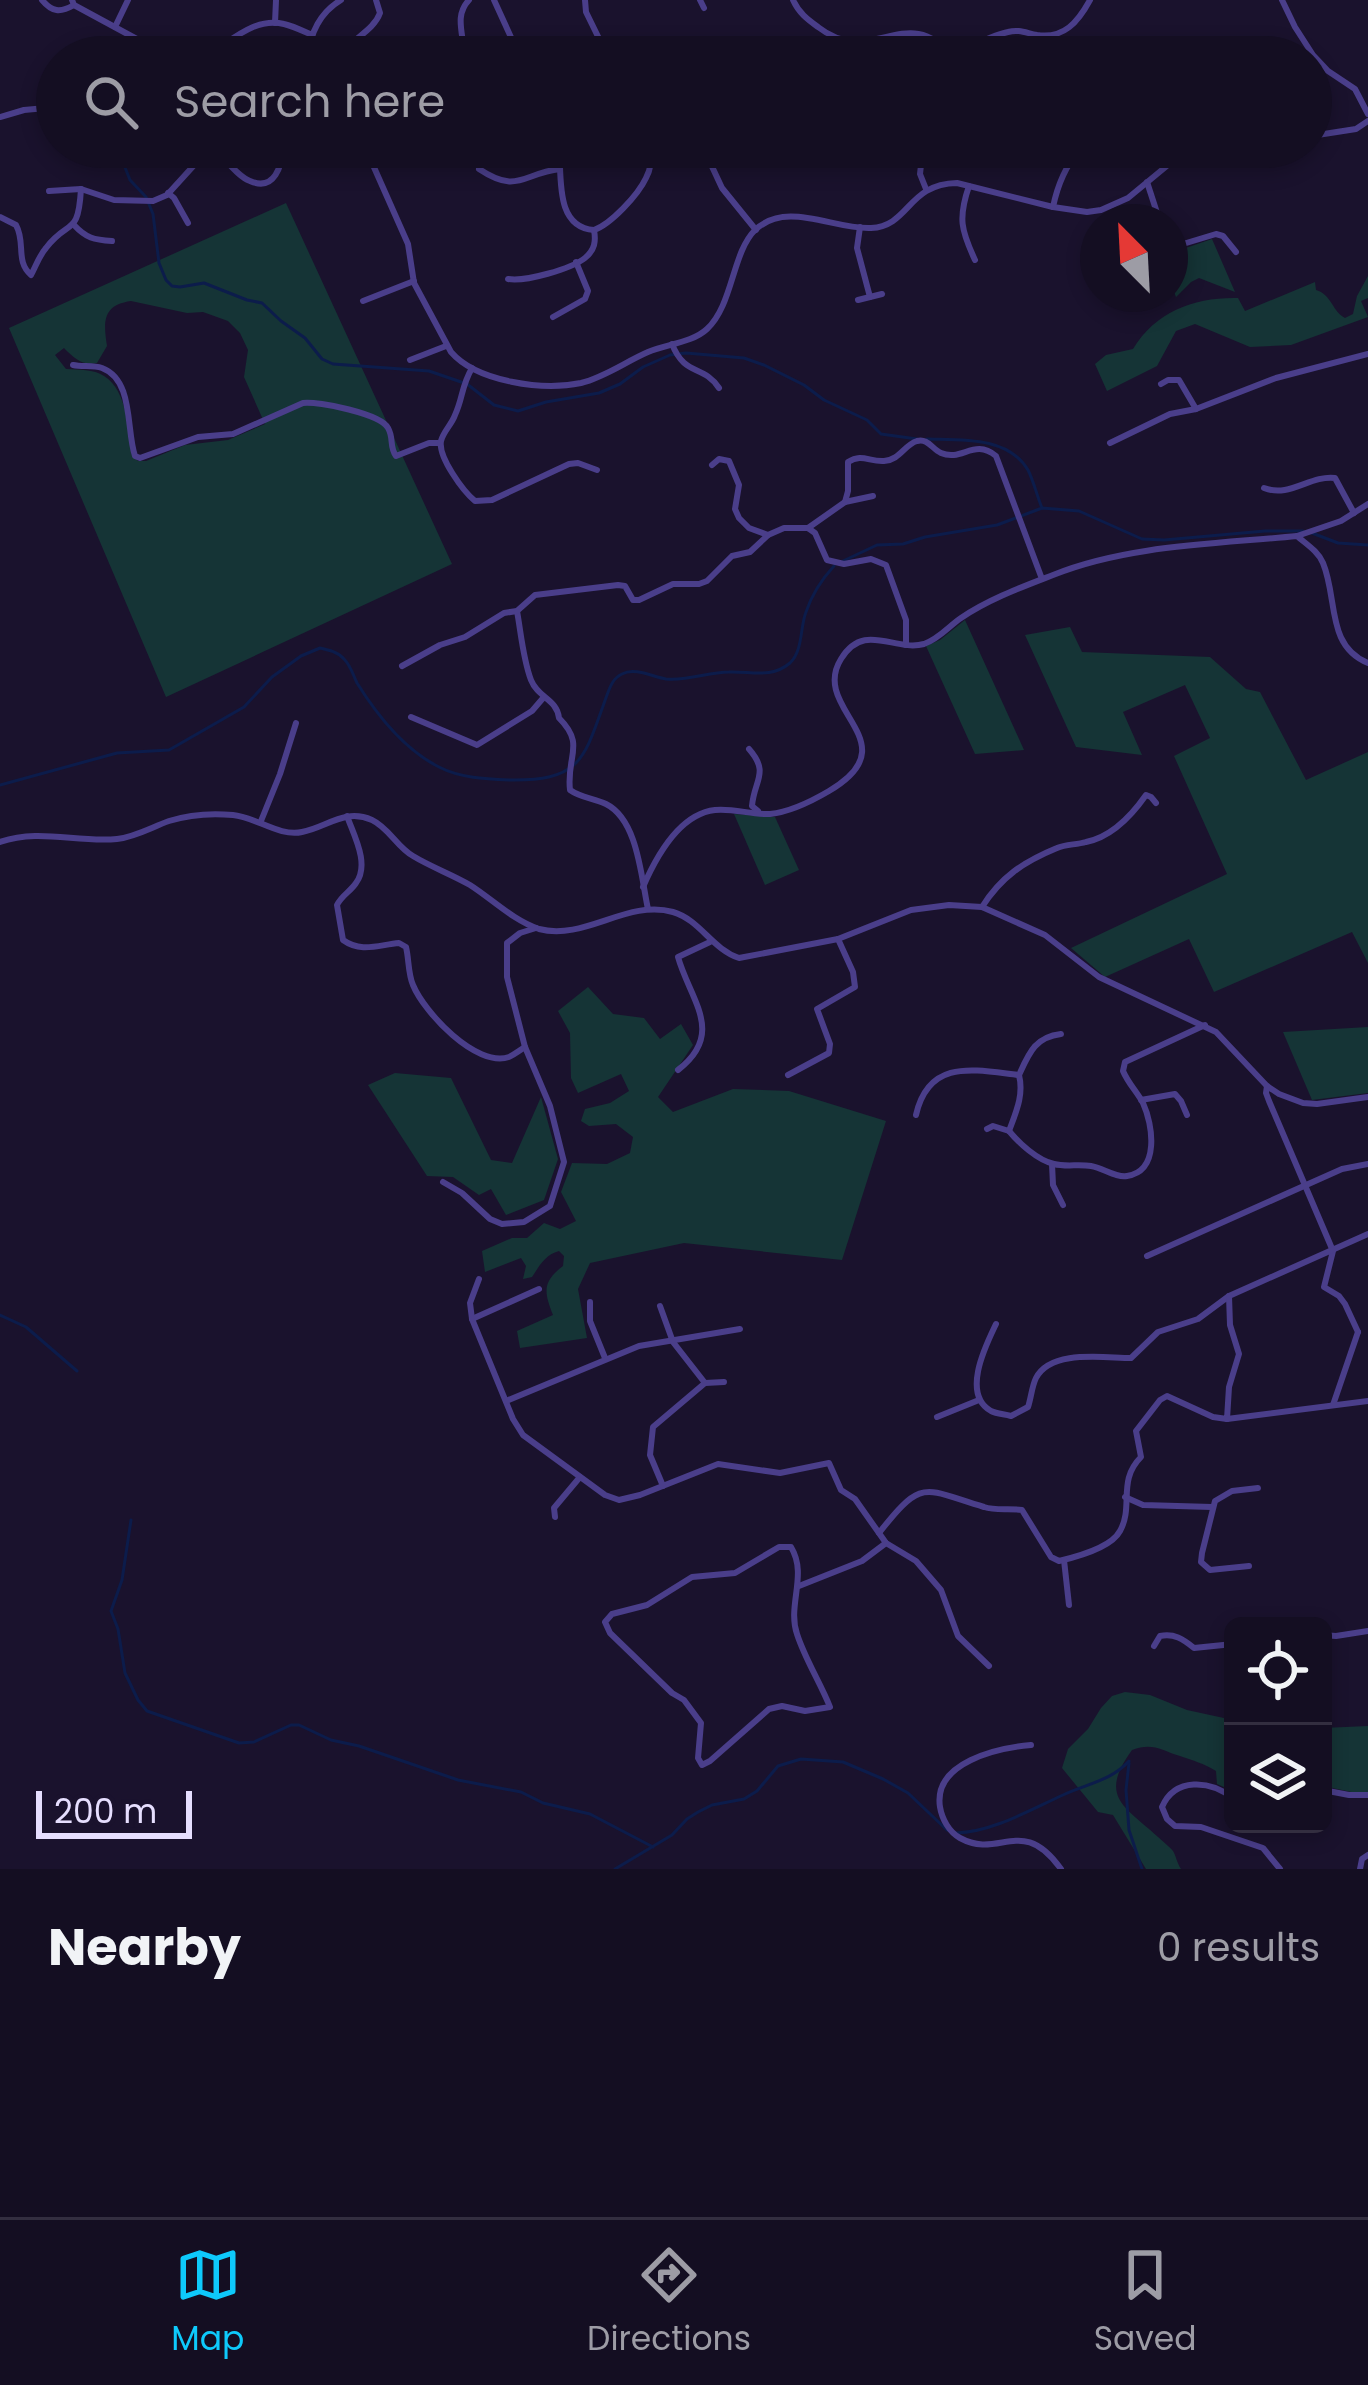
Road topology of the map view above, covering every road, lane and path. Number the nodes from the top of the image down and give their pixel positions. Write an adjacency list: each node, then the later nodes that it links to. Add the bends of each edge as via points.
1 (41, 0): 12 (street, via 57,11)
2 (128, 0): 14 (street)
3 (276, 0): 13 (street)
4 (341, 0): 15 (street)
5 (376, 0): 18 (street, via 377,21)
6 (469, 0): 19 (street)
7 (585, 0): 21 (street)
8 (793, 0): 22 (street)
9 (1090, 0): 26 (street, via 1066,30)
10 (1282, 0): 28 (street)
11 (498, 1): 20 (street)
12 (73, 3): 14 (street)
13 (274, 23): 15 (street); 17 (street)
14 (115, 27): 16 (street)
15 (312, 35)
16 (132, 36)
17 (237, 36)
18 (358, 36)
19 (462, 36)
20 (512, 36)
21 (598, 36)
22 (830, 36)
23 (879, 36): 24 (street, via 911,27)
24 (933, 36)
25 (998, 36): 27 (street)
26 (1042, 36)
27 (1042, 36)
28 (1300, 36)
29 (1332, 73): 32 (street, via 1355,89)
30 (36, 109): 31 (street)
31 (0, 117)
32 (1368, 117): 33 (street, via 1356,129)
33 (1332, 133)
34 (191, 168): 50 (street)
35 (232, 168): 36 (street, via 263,183)
36 (281, 168)
37 (378, 168): 65 (street)
38 (649, 168): 57 (street)
39 (713, 168): 58 (street)
40 (921, 168): 48 (street)
41 (1066, 168): 52 (street)
42 (1164, 168): 45 (street)
43 (478, 169): 44 (street, via 514,183)
44 (560, 169): 57 (street, via 574,223)
45 (1147, 182): 51 (street); 52 (street, via 1101,210)
46 (969, 186): 48 (street); 52 (street); 62 (street, via 962,231)
47 (81, 189): 49 (street); 50 (street, via 125,201 153,202); 55 (street)
48 (926, 189): 56 (street, via 893,221)
49 (49, 191)
50 (168, 193): 54 (street)
51 (1154, 204)
52 (1053, 207)
53 (0, 217): 55 (street, via 16,225 20,260 32,275 47,246)
54 (188, 223)
55 (74, 225): 60 (street, via 94,240)
56 (860, 227): 58 (street, via 789,216); 67 (street)
57 (595, 230): 63 (street, via 593,249)
58 (756, 230): 71 (street, via 719,315 701,334)
59 (1188, 240): 61 (street, via 1216,234)
60 (112, 241)
61 (1236, 252)
62 (975, 260)
63 (576, 262): 64 (street, via 521,282); 70 (street, via 585,299)
64 (508, 279)
65 (414, 281): 69 (street); 72 (street)
66 (882, 294): 67 (street)
67 (870, 297): 68 (street)
68 (858, 300)
69 (363, 301)
70 (553, 317)
71 (671, 344): 76 (street, via 566,385 503,382); 78 (street, via 682,364 712,376)
72 (447, 346): 74 (street); 76 (street)
73 (1368, 354): 79 (street)
74 (410, 360)
75 (73, 365): 80 (street, via 101,368 117,380 140,458 315,402 380,419 396,456)
76 (472, 368): 80 (street)
77 (1161, 384): 79 (street, via 1180,380)
78 (719, 388)
79 (1196, 410): 81 (street)
80 (440, 443): 83 (street, via 475,501 568,464)
81 (1110, 443)
82 (712, 465): 90 (street, via 729,461 740,484 739,518)
83 (597, 470)
84 (1264, 488): 88 (street, via 1335,478)
85 (873, 496): 86 (street)
86 (845, 502): 89 (street); 92 (street, via 852,458 887,461 920,440 952,456 989,450)
87 (1368, 504): 88 (street)
88 (1354, 513): 91 (street)
89 (808, 528): 90 (street); 94 (street, via 827,560 886,565)
90 (767, 535): 93 (street, via 699,584 674,584 639,600 619,585 535,595)
91 (1297, 536): 92 (street, via 1113,556); 95 (street, via 1323,564 1341,639)
92 (1042, 579): 94 (street, via 974,610 928,643)
93 (517, 611): 96 (street); 97 (street, via 530,677)
94 (907, 645): 102 (street, via 856,643 835,669 833,687 862,739 854,774 790,809)
95 (1368, 663)
96 (402, 666)
97 (544, 697): 98 (street, via 477,745); 106 (street, via 575,739 570,790 609,805 629,825)
98 (411, 717)
99 (296, 723): 104 (street)
100 (749, 749): 102 (street, via 760,767 752,806)
101 (1156, 803): 107 (street, via 1146,795 1132,816 1098,838 1060,846 1008,874)
102 (761, 813): 106 (street, via 697,815 680,827)
103 (347, 816): 104 (street, via 302,832); 109 (street, via 376,822 409,854); 114 (street, via 362,869 337,905 343,940 406,947 416,992 467,1047 495,1059)
104 (260, 821): 105 (street, via 209,814 122,838 29,835)
105 (0, 842)
106 (644, 887): 108 (street)
107 (982, 907): 110 (street, via 911,910); 112 (street, via 1045,935 1099,976)
108 (648, 910): 109 (street, via 564,932); 111 (street, via 690,920)
109 (536, 928): 114 (street, via 507,943)
110 (838, 939): 111 (street, via 739,958); 116 (street, via 855,986 817,1009 829,1053)
111 (710, 942): 115 (street, via 678,957 704,1022 695,1052)
112 (1205, 1025): 118 (street); 120 (street, via 1126,1062 1125,1078)
113 (1061, 1034): 117 (street, via 1039,1040)
114 (525, 1047): 127 (street, via 564,1162 550,1206 502,1224)
115 (678, 1070)
116 (788, 1075)
117 (1018, 1075): 121 (street, via 954,1070 929,1087); 124 (street)
118 (1268, 1086): 119 (street, via 1303,1103); 128 (street)
119 (1368, 1097)
120 (1141, 1100): 122 (street, via 1175,1094); 125 (street, via 1152,1144 1142,1169 1121,1177)
121 (916, 1115)
122 (1186, 1115)
123 (987, 1129): 124 (street)
124 (1009, 1130): 125 (street)
125 (1052, 1164): 129 (street)
126 (1368, 1164): 128 (street)
127 (443, 1182)
128 (1304, 1185): 131 (street); 132 (street)
129 (1064, 1205)
130 (1368, 1234): 131 (street)
131 (1333, 1251): 135 (street); 142 (street, via 1324,1287 1339,1296)
132 (1148, 1256)
133 (479, 1279): 138 (street)
134 (538, 1289): 138 (street)
135 (1229, 1296): 147 (street, via 1198,1319 1158,1332 1131,1358 1045,1366 1028,1408 1011,1416); 152 (street, via 1239,1354)
136 (590, 1302): 144 (street)
137 (660, 1306): 143 (street)
138 (472, 1319): 148 (street)
139 (997, 1324): 147 (street, via 980,1356)
140 (740, 1329): 143 (street)
141 (1368, 1331): 142 (street)
142 (1358, 1332): 150 (street)
143 (673, 1342): 144 (street); 146 (street)
144 (605, 1358): 148 (street)
145 (724, 1382): 146 (street)
146 (705, 1383): 154 (street, via 653,1426 650,1455)
147 (980, 1400): 151 (street)
148 (506, 1401): 153 (street, via 524,1435)
149 (1368, 1401): 150 (street)
150 (1333, 1405): 152 (street)
151 (937, 1417)
152 (1227, 1419): 156 (street, via 1163,1397 1136,1431 1141,1456)
153 (580, 1477): 154 (street, via 619,1500); 158 (street)
154 (663, 1486): 159 (street, via 718,1464 780,1473 829,1463)
155 (1258, 1488): 157 (street, via 1224,1494)
156 (1125, 1497): 157 (street); 161 (street, via 1115,1537)
157 (1212, 1507): 162 (street, via 1205,1568)
158 (555, 1517)
159 (879, 1533): 160 (street); 161 (street, via 904,1503 936,1490 989,1509 1022,1510 1051,1557)
160 (886, 1543): 163 (street); 169 (street, via 941,1590 958,1636)
161 (1064, 1560): 164 (street)
162 (1249, 1566)
163 (799, 1586): 163 (street, via 797,1557 779,1547 735,1573 692,1577 605,1622 701,1723 702,1765 769,1709 830,1707 795,1630)
164 (1069, 1605)
165 (1368, 1630): 166 (street)
166 (1332, 1636)
167 (1224, 1645): 168 (street, via 1194,1648 1170,1634)
168 (1154, 1646)
169 (989, 1666)
170 (1031, 1744): 175 (street, via 964,1763 942,1788 941,1814 959,1838 1030,1841)
171 (1332, 1792): 173 (street)
172 (1224, 1793): 176 (street, via 1186,1785 1170,1792 1162,1808 1174,1826 1263,1848)
173 (1368, 1795)
174 (1368, 1855): 177 (street)
175 (1061, 1869)
176 (1280, 1869)
177 (1360, 1869)

